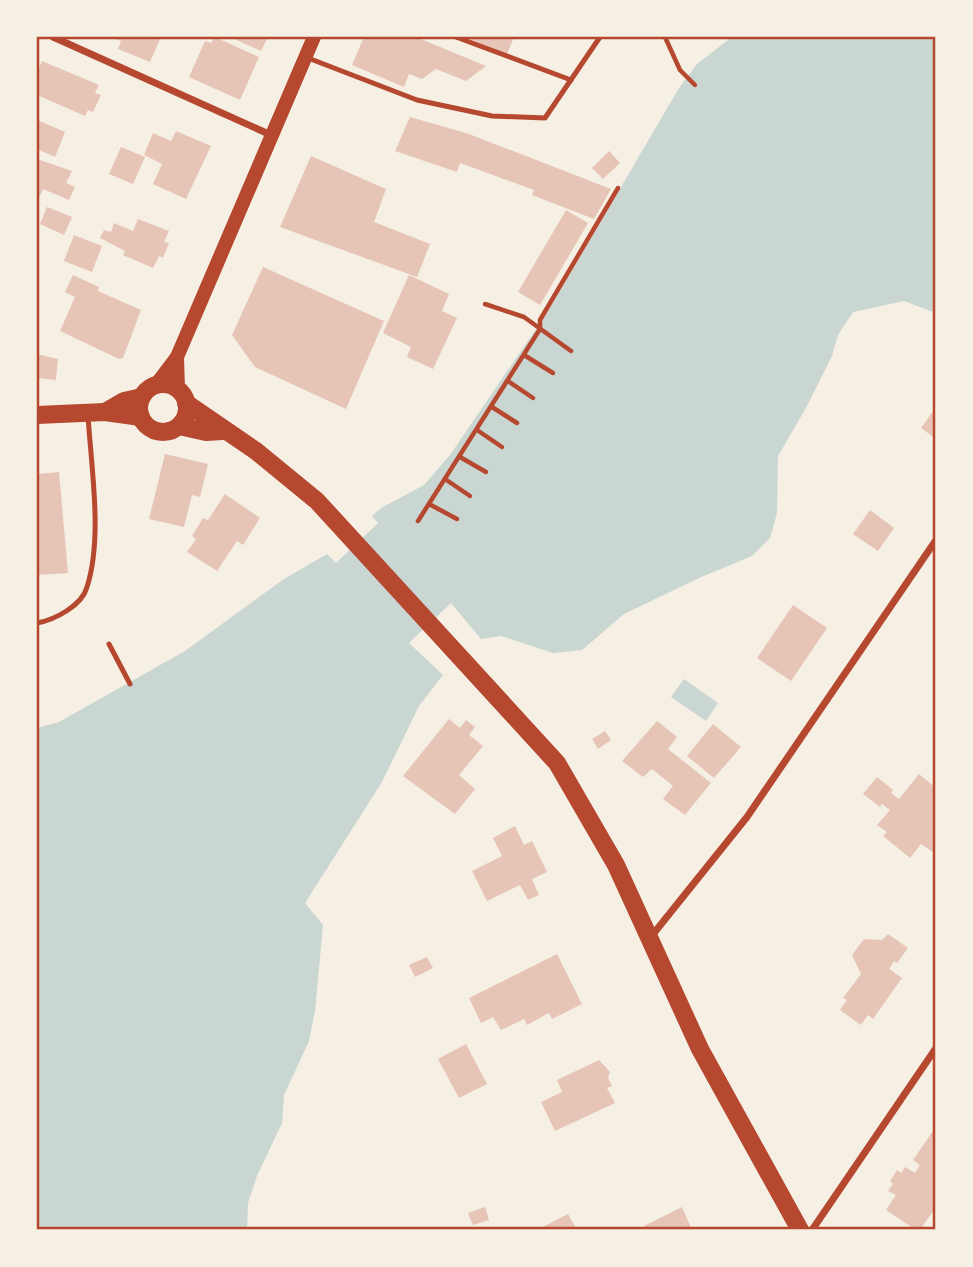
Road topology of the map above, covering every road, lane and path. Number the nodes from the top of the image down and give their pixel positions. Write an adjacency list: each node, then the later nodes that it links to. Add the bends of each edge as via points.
1 (53, 37): 9 (street)
2 (314, 37): 6 (main road)
3 (456, 37): 7 (lane)
4 (600, 37): 7 (lane)
5 (665, 37): 8 (path, via 680,70)
6 (306, 57): 7 (lane, via 417,100 492,116 545,118); 9 (main road)
7 (571, 80)
8 (695, 85)
9 (271, 135): 15 (main road)
10 (618, 188): 12 (path, via 540,320)
11 (485, 303): 12 (path, via 524,317)
12 (540, 329): 13 (path); 14 (path)
13 (571, 351)
14 (524, 355): 16 (path); 17 (path)
15 (177, 357): 18 (main road); 19 (main road)
16 (553, 373)
17 (508, 381): 20 (path); 21 (path)
18 (148, 391): 19 (main road, via 167,384); 22 (main road); 24 (main road)
19 (182, 397): 26 (main road, via 185,415); 28 (main road)
20 (533, 398)
21 (492, 407): 25 (path); 27 (path)
22 (96, 412): 23 (main road); 24 (main road); 38 (lane, via 95,529 87,590 60,617)
23 (37, 415)
24 (141, 417): 26 (main road, via 158,431)
25 (517, 423)
26 (179, 426): 28 (main road)
27 (477, 429): 29 (path); 30 (path)
28 (222, 431): 41 (main road, via 317,501 557,763 616,865)
29 (502, 447)
30 (460, 457): 31 (path); 32 (path)
31 (486, 472)
32 (445, 479): 33 (path); 34 (path)
33 (470, 496)
34 (429, 504): 35 (path); 36 (path)
35 (457, 519)
36 (418, 521)
37 (936, 540): 41 (street, via 747,817)
38 (37, 624)
39 (109, 644): 40 (lane)
40 (130, 684)
41 (650, 939): 43 (main road, via 700,1049)
42 (936, 1048): 44 (street)
43 (800, 1230)
44 (812, 1230)

